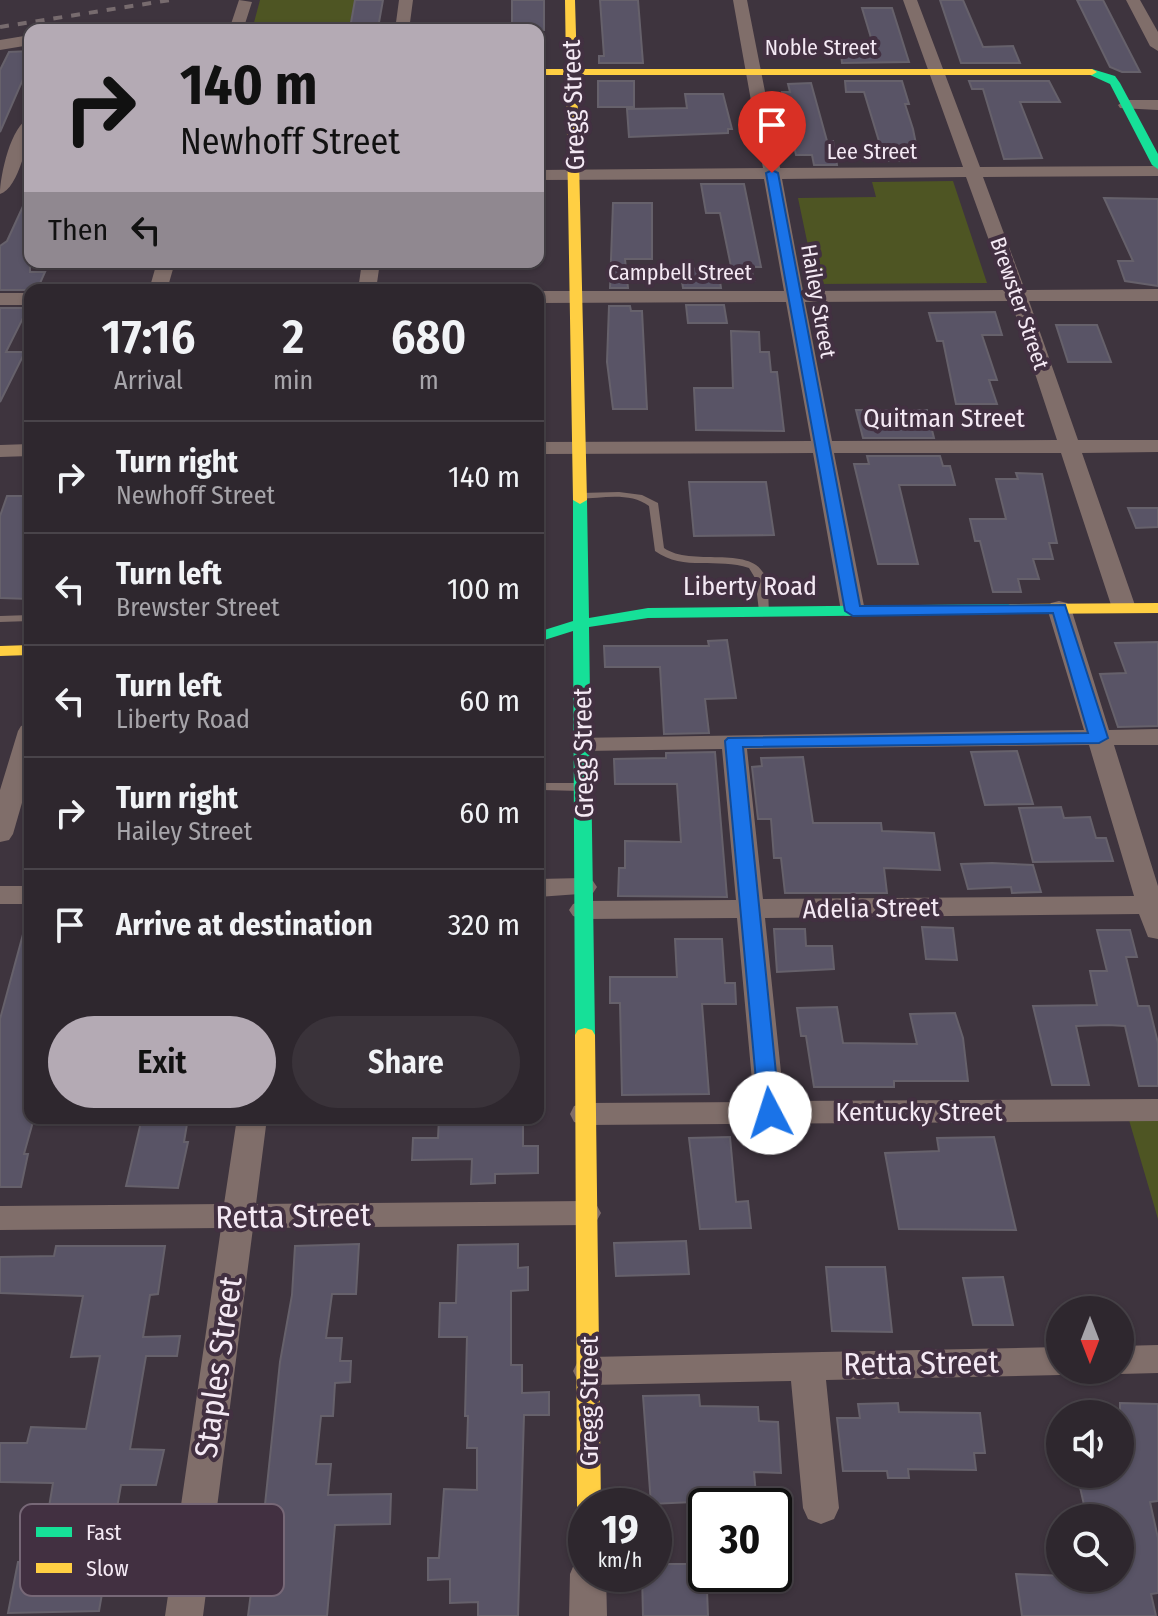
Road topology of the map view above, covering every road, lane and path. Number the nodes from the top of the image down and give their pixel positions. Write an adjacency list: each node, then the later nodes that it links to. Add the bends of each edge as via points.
1 (406, 0): 9 (street)
2 (570, 0): 15 (street, Gregg Street)
3 (740, 0): 16 (street, Hailey Street)
4 (910, 0): 13 (street, Brewster Street)
5 (245, 2): 8 (street)
6 (1136, 6): 7 (street); 12 (street)
7 (1158, 13)
8 (238, 24)
9 (403, 24)
10 (24, 41): 11 (street)
11 (0, 45)
12 (1158, 46)
13 (936, 71): 16 (street, Noble Street); 17 (street, Noble Street, via 1104,74); 21 (street, Brewster Street)
14 (544, 72): 15 (street, Noble Street)
15 (571, 72): 16 (street, Noble Street); 24 (street, Gregg Street)
16 (753, 72): 22 (street, Hailey Street)
17 (1126, 105): 18 (street); 20 (street)
18 (1158, 105)
19 (24, 135): 26 (street)
20 (1158, 168): 21 (street, Lee Street)
21 (973, 172): 22 (street, Lee Street); 28 (street, Brewster Street)
22 (772, 173): 24 (street, Lee Street); 27 (street, Hailey Street)
23 (544, 175): 24 (street, Lee Street)
24 (575, 175): 31 (street, Gregg Street)
25 (24, 177): 26 (street)
26 (2, 180)
27 (793, 295): 28 (street, Campbell Street); 31 (street, Campbell Street); 34 (street, Hailey Street)
28 (1018, 295): 29 (street, Campbell Street); 35 (street, Brewster Street)
29 (1158, 295)
30 (544, 297): 31 (street, Campbell Street)
31 (577, 297): 38 (street, Gregg Street)
32 (0, 299): 33 (street)
33 (24, 299)
34 (821, 446): 35 (street, Quitman Street); 38 (street, Quitman Street); 46 (street, Hailey Street)
35 (1069, 446): 36 (street, Quitman Street); 43 (street, Brewster Street)
36 (1158, 446)
37 (544, 448): 38 (street, Quitman Street)
38 (580, 448): 41 (street, Gregg Street)
39 (24, 450): 40 (street)
40 (0, 451)
41 (580, 496): 45 (lane, via 651,501 663,554 683,561 732,561 753,567 759,572); 49 (street, Gregg Street)
42 (1059, 608): 43 (street, Liberty Road); 46 (street, Liberty Road); 54 (street)
43 (1124, 608): 44 (street, Liberty Road)
44 (1158, 608)
45 (764, 611): 46 (street, Liberty Road); 49 (street, Liberty Road, via 648,613)
46 (853, 611)
47 (24, 618): 48 (lane)
48 (0, 619)
49 (580, 624): 50 (street, Liberty Road); 56 (street, Gregg Street)
50 (544, 635)
51 (24, 650): 52 (street)
52 (0, 651)
53 (1158, 737): 54 (street)
54 (1099, 738): 55 (street); 66 (street)
55 (734, 741): 56 (street); 65 (street)
56 (583, 743): 59 (street, Gregg Street)
57 (24, 752): 60 (street)
58 (546, 787): 59 (lane)
59 (583, 787): 64 (street, Gregg Street)
60 (0, 834)
61 (544, 889): 64 (street, Adelia Street)
62 (0, 895): 63 (street)
63 (24, 895)
64 (583, 899): 65 (street, Adelia Street); 69 (street, Gregg Street)
65 (751, 909): 66 (street, Adelia Street); 68 (street)
66 (1155, 914)
67 (1158, 1110): 68 (street, Kentucky Street)
68 (770, 1113): 69 (street, Kentucky Street)
69 (585, 1114): 71 (street, Gregg Street)
70 (251, 1124): 72 (street, Staples Street)
71 (585, 1213): 72 (street, Retta Street); 78 (street, Gregg Street)
72 (238, 1217): 73 (street, Retta Street); 80 (street, Staples Street)
73 (0, 1218)
74 (1158, 1359): 75 (street)
75 (1134, 1360)
76 (1046, 1361): 77 (street, Retta Street)
77 (807, 1365): 78 (street, Retta Street); 81 (street)
78 (590, 1371): 79 (street, Gregg Street)
79 (589, 1488)
80 (199, 1504)
81 (821, 1508)
82 (588, 1592): 85 (street)
83 (187, 1596): 84 (street, Staples Street)
84 (184, 1616)
85 (588, 1616)

